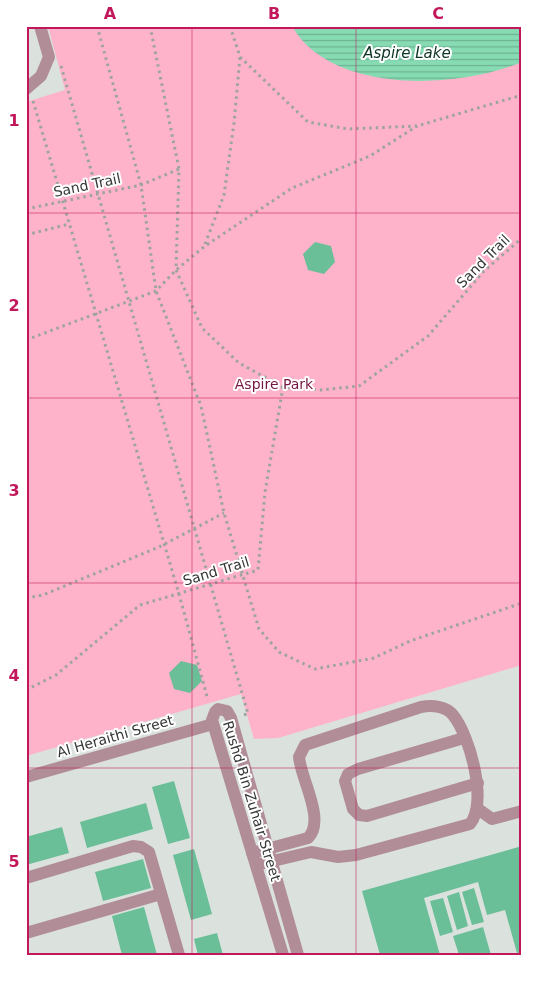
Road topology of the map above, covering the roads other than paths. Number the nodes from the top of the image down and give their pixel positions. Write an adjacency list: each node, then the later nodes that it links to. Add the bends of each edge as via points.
1 (40, 26): 2 (street, via 49,57 41,76)
2 (28, 89)
3 (212, 720): 5 (street, Al Heraithi Street); 9 (street, Rushd Bin Zuhair Street, via 214,712 223,709 231,718); 10 (street, Rushd Bin Zuhair Street)
4 (464, 738): 6 (street); 6 (street, via 348,774 345,781 353,809 359,815 367,816); 9 (street, via 453,715 430,705 305,745 299,757 315,824 308,838)
5 (26, 777)
6 (478, 783): 7 (street)
7 (478, 809): 8 (street, via 492,819); 9 (street, via 470,824 460,828 366,853 338,856 311,852)
8 (522, 811)
9 (270, 854): 10 (street); 16 (street, Rushd Bin Zuhair Street)
10 (254, 859): 15 (street, Rushd Bin Zuhair Street)
11 (26, 878): 12 (street, via 141,846 149,852)
12 (162, 894): 13 (street); 14 (street)
13 (26, 934)
14 (179, 955)
15 (283, 955)
16 (298, 955)

